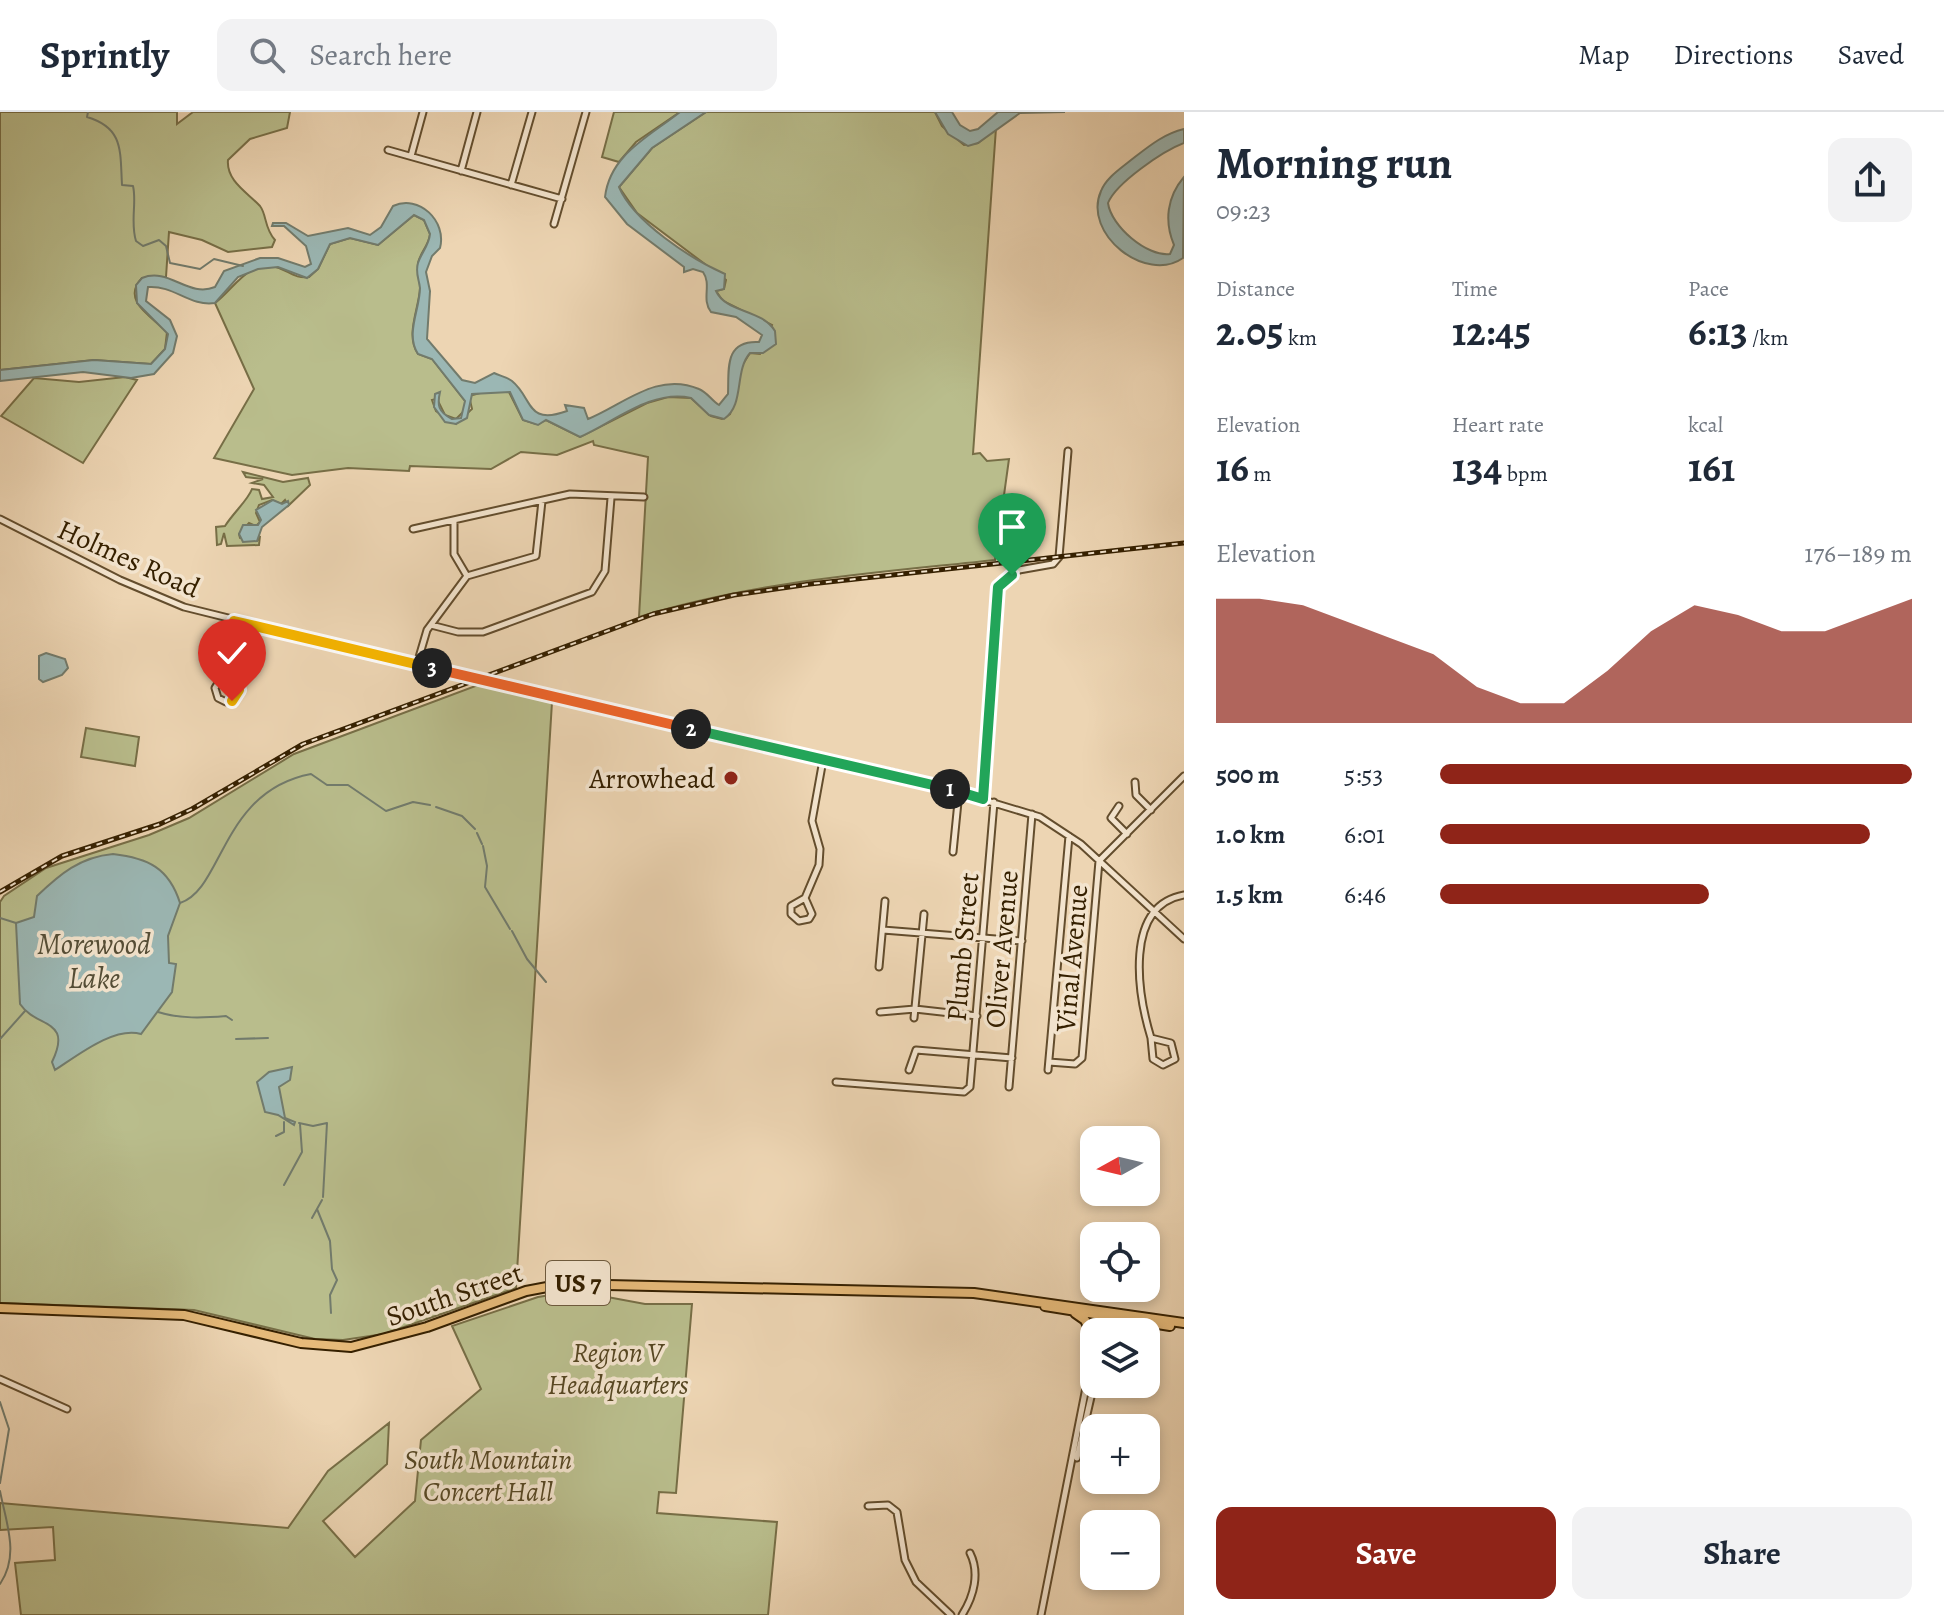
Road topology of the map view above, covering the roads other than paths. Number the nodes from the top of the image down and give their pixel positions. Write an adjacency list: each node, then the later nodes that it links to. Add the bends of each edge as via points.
1 (423, 112): 6 (street)
2 (477, 112): 7 (street)
3 (532, 112): 8 (street)
4 (586, 112): 9 (street)
5 (388, 150): 6 (street)
6 (411, 156): 7 (street)
7 (461, 171): 8 (street)
8 (511, 185): 9 (street)
9 (562, 199): 10 (street)
10 (554, 224)
11 (1068, 451): 27 (street, via 1059,557 1053,564 1019,570 998,587)
12 (644, 497): 13 (street)
13 (611, 498): 14 (street, via 572,494); 20 (street, via 605,571 592,592 480,633)
14 (542, 501): 16 (street); 18 (street, via 536,556)
15 (0, 519): 19 (street, Holmes Road, via 149,593)
16 (454, 520): 17 (street); 18 (street, via 455,556)
17 (413, 529)
18 (467, 576): 20 (street)
19 (234, 621): 21 (street, Holmes Road); 22 (street)
20 (431, 625): 21 (street)
21 (417, 664): 23 (street, Holmes Road, bridge)
22 (228, 678): 22 (street, via 239,690 226,702 215,688)
23 (824, 759): 26 (street, Holmes Road); 37 (street, via 812,821 819,865)
24 (1184, 776): 30 (street)
25 (1135, 782): 30 (street, via 1136,795)
26 (959, 792): 27 (street, Holmes Road); 34 (street)
27 (983, 799): 28 (street, Holmes Road)
28 (994, 802): 31 (street, Holmes Road); 43 (street, Plumb Street)
29 (1119, 806): 32 (street, via 1111,818)
30 (1151, 810): 32 (street)
31 (1032, 814): 33 (street, Holmes Road); 45 (street, Oliver Avenue)
32 (1127, 834): 35 (street)
33 (1069, 835): 35 (street, Holmes Road); 54 (street)
34 (953, 852)
35 (1099, 861): 39 (street, Holmes Road); 54 (street, Vinal Avenue, via 1082,1058 1075,1064)
36 (1184, 895): 39 (street, via 1164,900)
37 (805, 898): 37 (street, via 791,906 799,921 812,914)
38 (885, 901): 41 (street)
39 (1156, 913): 44 (street, Holmes Road); 51 (street, via 1147,925 1139,968)
40 (924, 914): 42 (street)
41 (883, 930): 42 (street); 46 (street)
42 (922, 934): 43 (street); 47 (street)
43 (983, 938): 45 (street); 49 (street, Plumb Street)
44 (1184, 939)
45 (1022, 941): 53 (street, Oliver Avenue)
46 (879, 967)
47 (915, 1009): 48 (street); 49 (street); 50 (street)
48 (880, 1012)
49 (977, 1016): 52 (street, Plumb Street)
50 (914, 1018)
51 (1151, 1038): 51 (street, via 1153,1059 1163,1065 1174,1060 1171,1043)
52 (974, 1054): 53 (street); 55 (street, via 914,1051); 57 (street, Plumb Street, via 970,1087 964,1092)
53 (1012, 1058): 58 (street, Oliver Avenue)
54 (1049, 1062): 56 (street)
55 (909, 1070)
56 (1048, 1070)
57 (836, 1082)
58 (1009, 1087)
59 (974, 1293): 60 (highway, South Street / US 7, via 563,1284 526,1291 373,1344 331,1348 184,1315); 61 (highway, South Street / US 7); 62 (highway, South Street / US 7)
60 (0, 1308)
61 (1067, 1310): 62 (highway, South Street / US 7); 63 (highway)
62 (1106, 1313): 64 (street); 65 (street); 66 (highway, South Street / US 7); 68 (highway, South Street / US 7)
63 (1081, 1318)
64 (1104, 1318)
65 (1107, 1318)
66 (1123, 1318)
67 (1160, 1323): 68 (highway, South Street / US 7)
68 (1184, 1325)
69 (0, 1379): 72 (street)
70 (1085, 1398): 73 (street)
71 (1091, 1398): 73 (street)
72 (67, 1409)
73 (1072, 1474): 78 (street)
74 (868, 1506): 76 (street, via 888,1505 897,1512 905,1560 916,1582)
75 (970, 1553): 77 (street, via 974,1588)
76 (951, 1615)
77 (962, 1615)
78 (1041, 1615)

